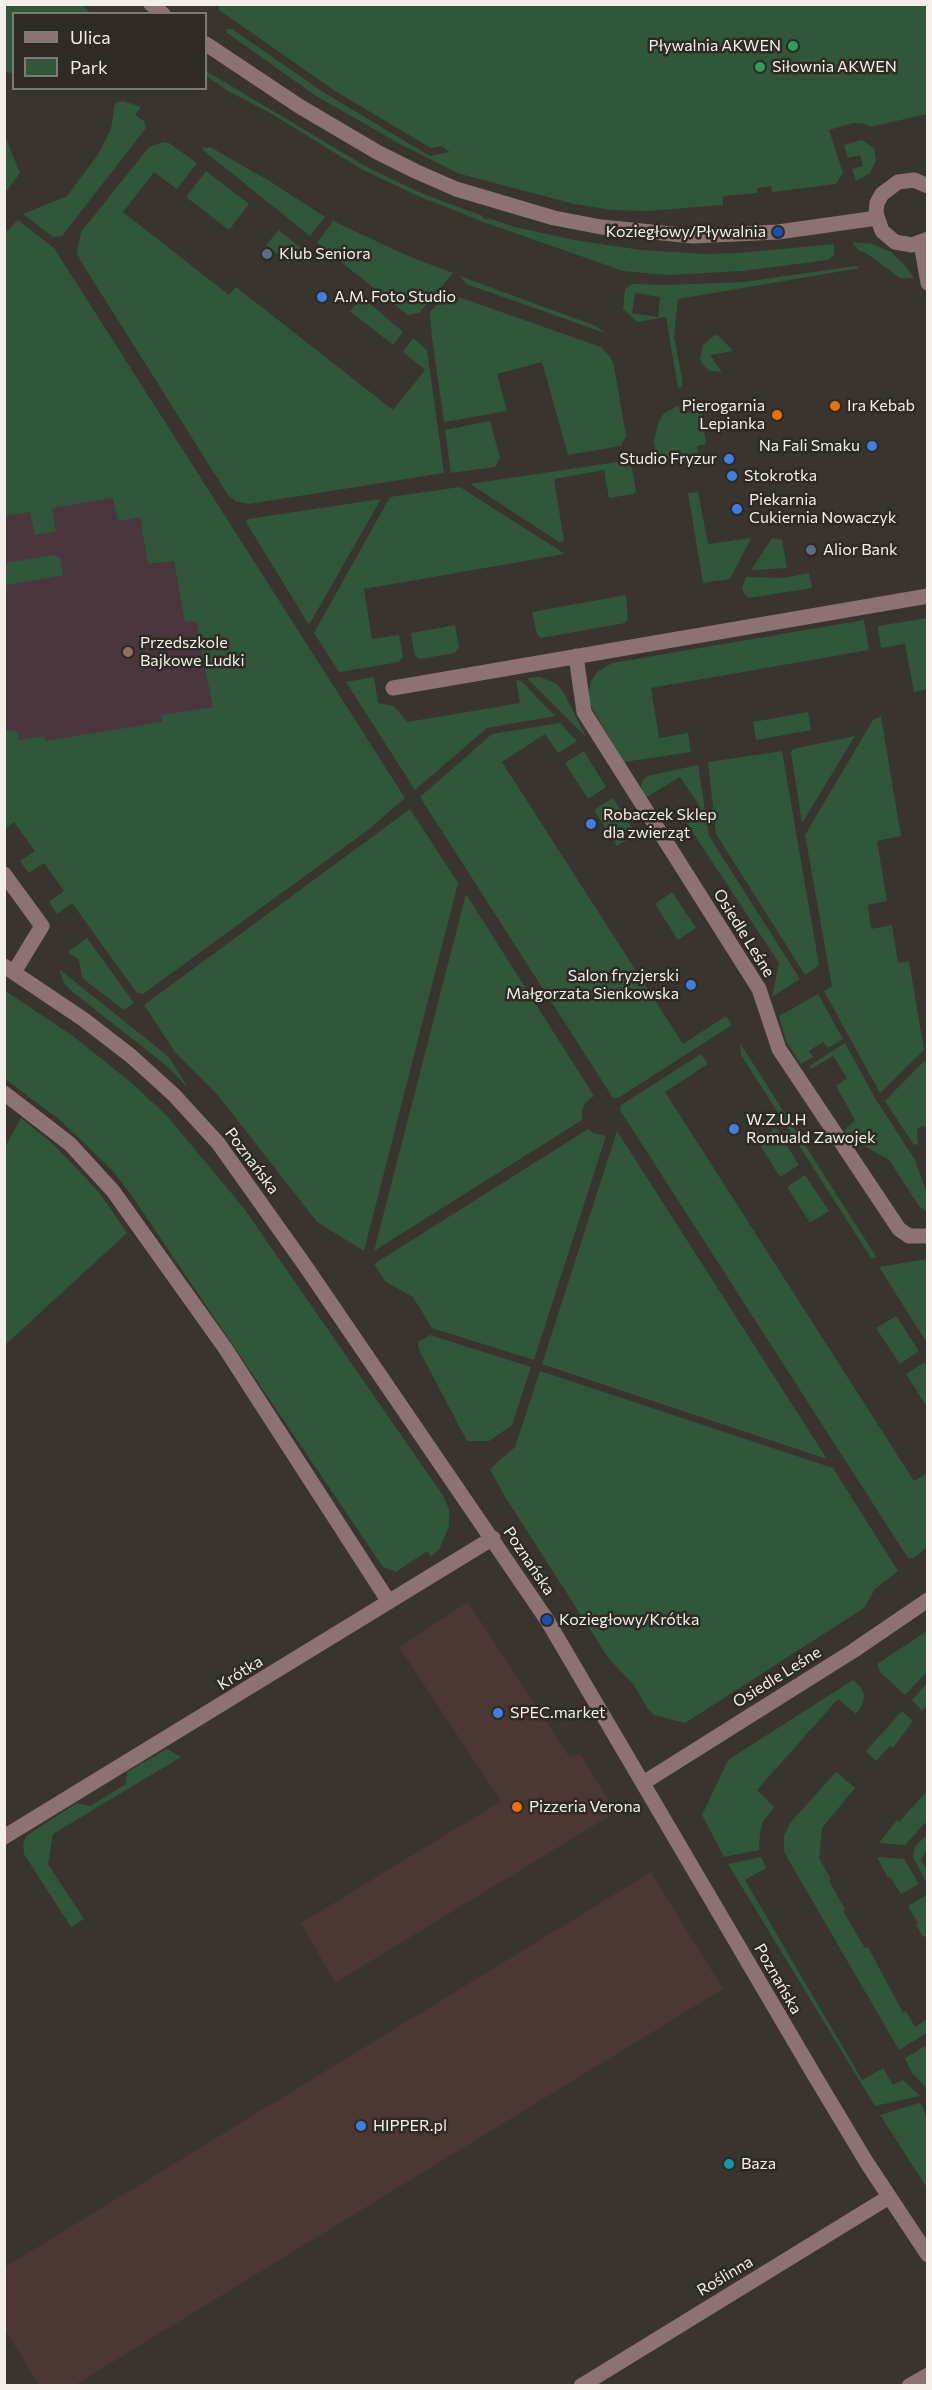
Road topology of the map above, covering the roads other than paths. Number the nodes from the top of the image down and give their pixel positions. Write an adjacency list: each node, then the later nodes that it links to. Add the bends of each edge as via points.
1 (207, 45): 3 (street, via 376,152 456,189 554,218 693,236 778,232)
2 (927, 186): 3 (street, via 908,180 889,187 878,203)
3 (877, 218): 4 (street, via 882,231 895,242 912,245)
4 (924, 241): 5 (street)
5 (927, 283)
6 (927, 596): 7 (street)
7 (576, 656): 8 (street); 12 (street, Osiedle Leśne, via 584,712 759,989 779,1049 899,1229 909,1236)
8 (393, 688)
9 (4, 874): 10 (street, via 42,926)
10 (9, 969): 13 (street, Poznańska, via 131,1056 218,1143)
11 (4, 1093): 15 (street, via 70,1144 113,1191 225,1348)
12 (927, 1236)
13 (493, 1538): 15 (street, Krótka); 16 (street, Poznańska, via 547,1620)
14 (927, 1600): 16 (street, Osiedle Leśne)
15 (389, 1602): 17 (street, Krótka)
16 (643, 1783): 18 (street, Poznańska)
17 (4, 1837)
18 (889, 2196): 19 (street, Poznańska); 21 (street, Roślinna)
19 (927, 2255)
20 (927, 2375): 22 (street)
21 (581, 2385)
22 (909, 2385)

